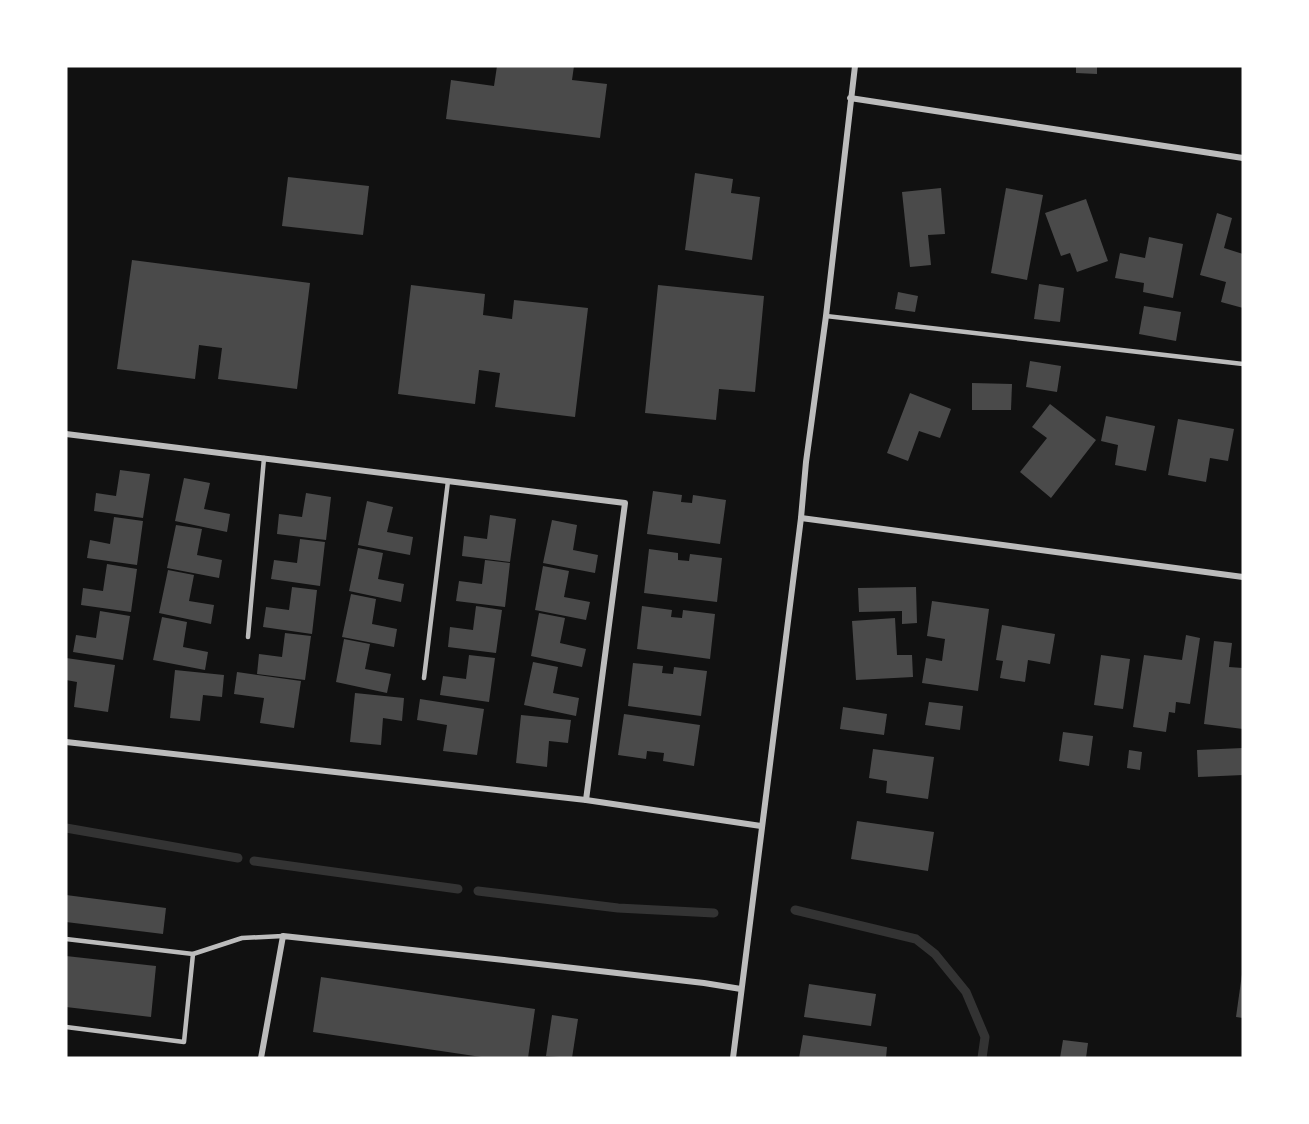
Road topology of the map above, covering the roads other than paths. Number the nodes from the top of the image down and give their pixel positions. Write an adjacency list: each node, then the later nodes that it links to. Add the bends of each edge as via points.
1 (855, 66): 2 (street)
2 (850, 98): 3 (street); 4 (street)
3 (1243, 158)
4 (826, 315): 5 (lane); 9 (street)
5 (1243, 364)
6 (66, 434): 7 (street)
7 (264, 458): 8 (street); 11 (lane)
8 (448, 480): 12 (lane); 14 (street, via 625,503)
9 (801, 518): 10 (street); 15 (street)
10 (1243, 577)
11 (248, 637)
12 (424, 678)
13 (66, 742): 14 (street)
14 (586, 800): 15 (street)
15 (761, 826): 19 (street)
16 (283, 936): 18 (lane, via 242,938); 19 (street); 21 (street)
17 (66, 939): 18 (lane)
18 (194, 954): 20 (lane, via 184,1042)
19 (741, 989): 22 (street)
20 (66, 1027)
21 (261, 1058)
22 (733, 1058)

